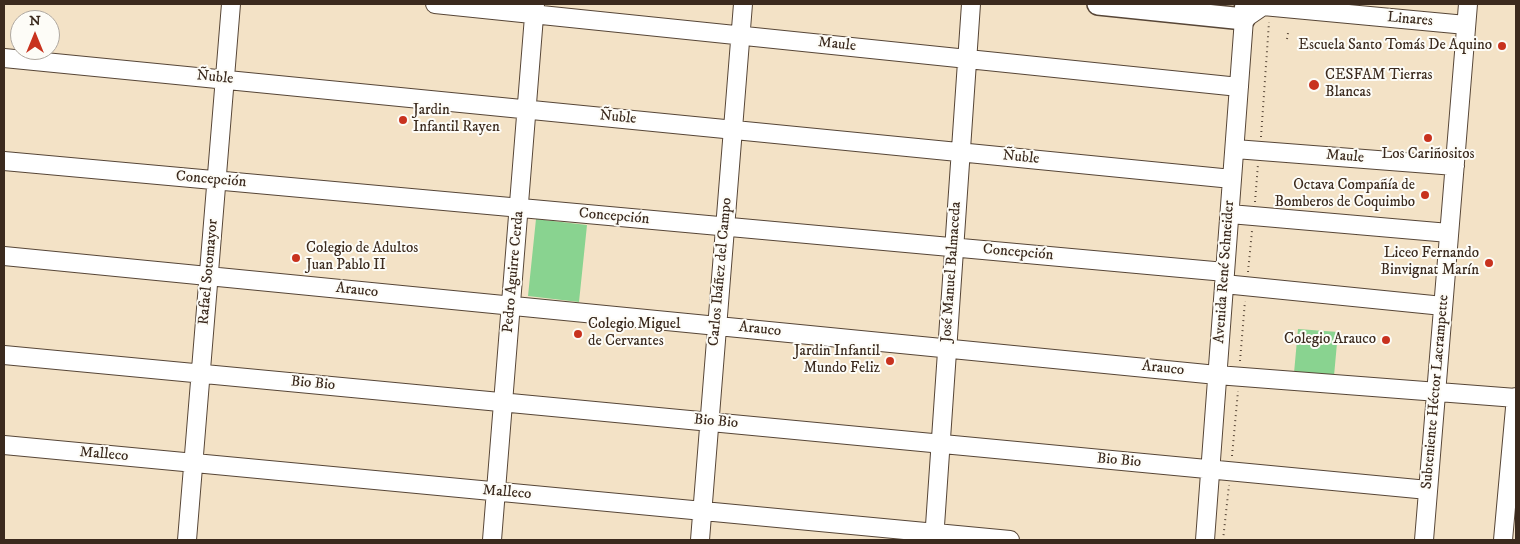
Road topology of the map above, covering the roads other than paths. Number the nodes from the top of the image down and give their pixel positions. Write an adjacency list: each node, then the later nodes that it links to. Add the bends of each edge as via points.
1 (231, 4): 13 (street, Rafael Sotomayor)
2 (435, 4): 8 (street, Maule)
3 (742, 4): 10 (street, Carlos Ibáñez del Campo)
4 (972, 4): 12 (street, José Manuel Balmaceda)
5 (1098, 4): 7 (main road, Linares)
6 (1468, 4): 9 (street, Subteniente Héctor Lacrampette)
7 (1253, 8): 9 (street, Linares); 14 (street, Avenida René Schneider)
8 (535, 9): 10 (street, Maule); 15 (street, Pedro Aguirre Cerda)
9 (1466, 25): 20 (street, Subteniente Héctor Lacrampette)
10 (740, 35): 12 (street, Maule); 16 (street, Carlos Ibáñez del Campo)
11 (4, 58): 13 (street, Ñuble)
12 (968, 59): 14 (street, Maule); 18 (street, José Manuel Balmaceda)
13 (225, 80): 15 (street, Ñuble); 22 (street, Rafael Sotomayor)
14 (1239, 87): 17 (street, Avenida René Schneider)
15 (527, 109): 16 (street, Ñuble); 23 (street, Pedro Aguirre Cerda)
16 (732, 130): 18 (street, Ñuble); 25 (street, Carlos Ibáñez del Campo)
17 (1234, 149): 20 (street, Maule); 21 (street, Avenida René Schneider)
18 (961, 152): 21 (street, Ñuble); 27 (street, José Manuel Balmaceda)
19 (4, 161): 22 (street, Concepción)
20 (1455, 166): 26 (street, Subteniente Héctor Lacrampette)
21 (1232, 179): 24 (street, Avenida René Schneider)
22 (217, 180): 23 (street, Concepción); 29 (street, Rafael Sotomayor)
23 (519, 208): 25 (street, Concepción); 31 (street, Pedro Aguirre Cerda)
24 (1230, 214): 26 (street); 30 (street, Avenida René Schneider)
25 (725, 226): 27 (street, Concepción); 33 (street, Carlos Ibáñez del Campo)
26 (1449, 233): 32 (street, Subteniente Héctor Lacrampette)
27 (954, 248): 30 (street, Concepción); 34 (street, José Manuel Balmaceda)
28 (4, 256): 29 (street, Arauco)
29 (208, 276): 31 (street, Arauco); 36 (street, Rafael Sotomayor)
30 (1225, 278): 32 (street, Concepción); 37 (street, Avenida René Schneider)
31 (511, 306): 33 (street, Arauco); 40 (street, Pedro Aguirre Cerda)
32 (1443, 306): 38 (street, Subteniente Héctor Lacrampette)
33 (717, 326): 34 (street, Arauco); 41 (street, Carlos Ibáñez del Campo)
34 (947, 348): 37 (street, Arauco); 42 (street, José Manuel Balmaceda)
35 (4, 355): 36 (street, Bio Bio)
36 (200, 374): 40 (street, Bio Bio); 44 (street, Rafael Sotomayor)
37 (1218, 375): 38 (street, Arauco); 45 (street, Avenida René Schneider)
38 (1436, 390): 39 (street, Arauco); 47 (street, Subteniente Héctor Lacrampette)
39 (1516, 398): 46 (street)
40 (503, 402): 41 (street, Bio Bio); 48 (street, Pedro Aguirre Cerda)
41 (709, 422): 42 (street, Bio Bio); 49 (street, Carlos Ibáñez del Campo)
42 (940, 444): 45 (street, Bio Bio); 50 (street, José Manuel Balmaceda)
43 (4, 445): 44 (street, Malleco)
44 (193, 463): 48 (street, Malleco); 51 (street, Rafael Sotomayor)
45 (1210, 469): 47 (street, Bio Bio); 55 (street, Avenida René Schneider)
46 (1512, 481): 57 (street)
47 (1428, 490): 56 (street, Subteniente Héctor Lacrampette)
48 (496, 492): 49 (street, Malleco); 52 (street, Pedro Aguirre Cerda)
49 (702, 511): 50 (street, Malleco); 53 (street, Carlos Ibáñez del Campo)
50 (934, 537): 54 (street, Malleco)
51 (186, 540)
52 (492, 540)
53 (700, 540)
54 (1010, 540)
55 (1205, 540)
56 (1424, 540)
57 (1504, 540)

